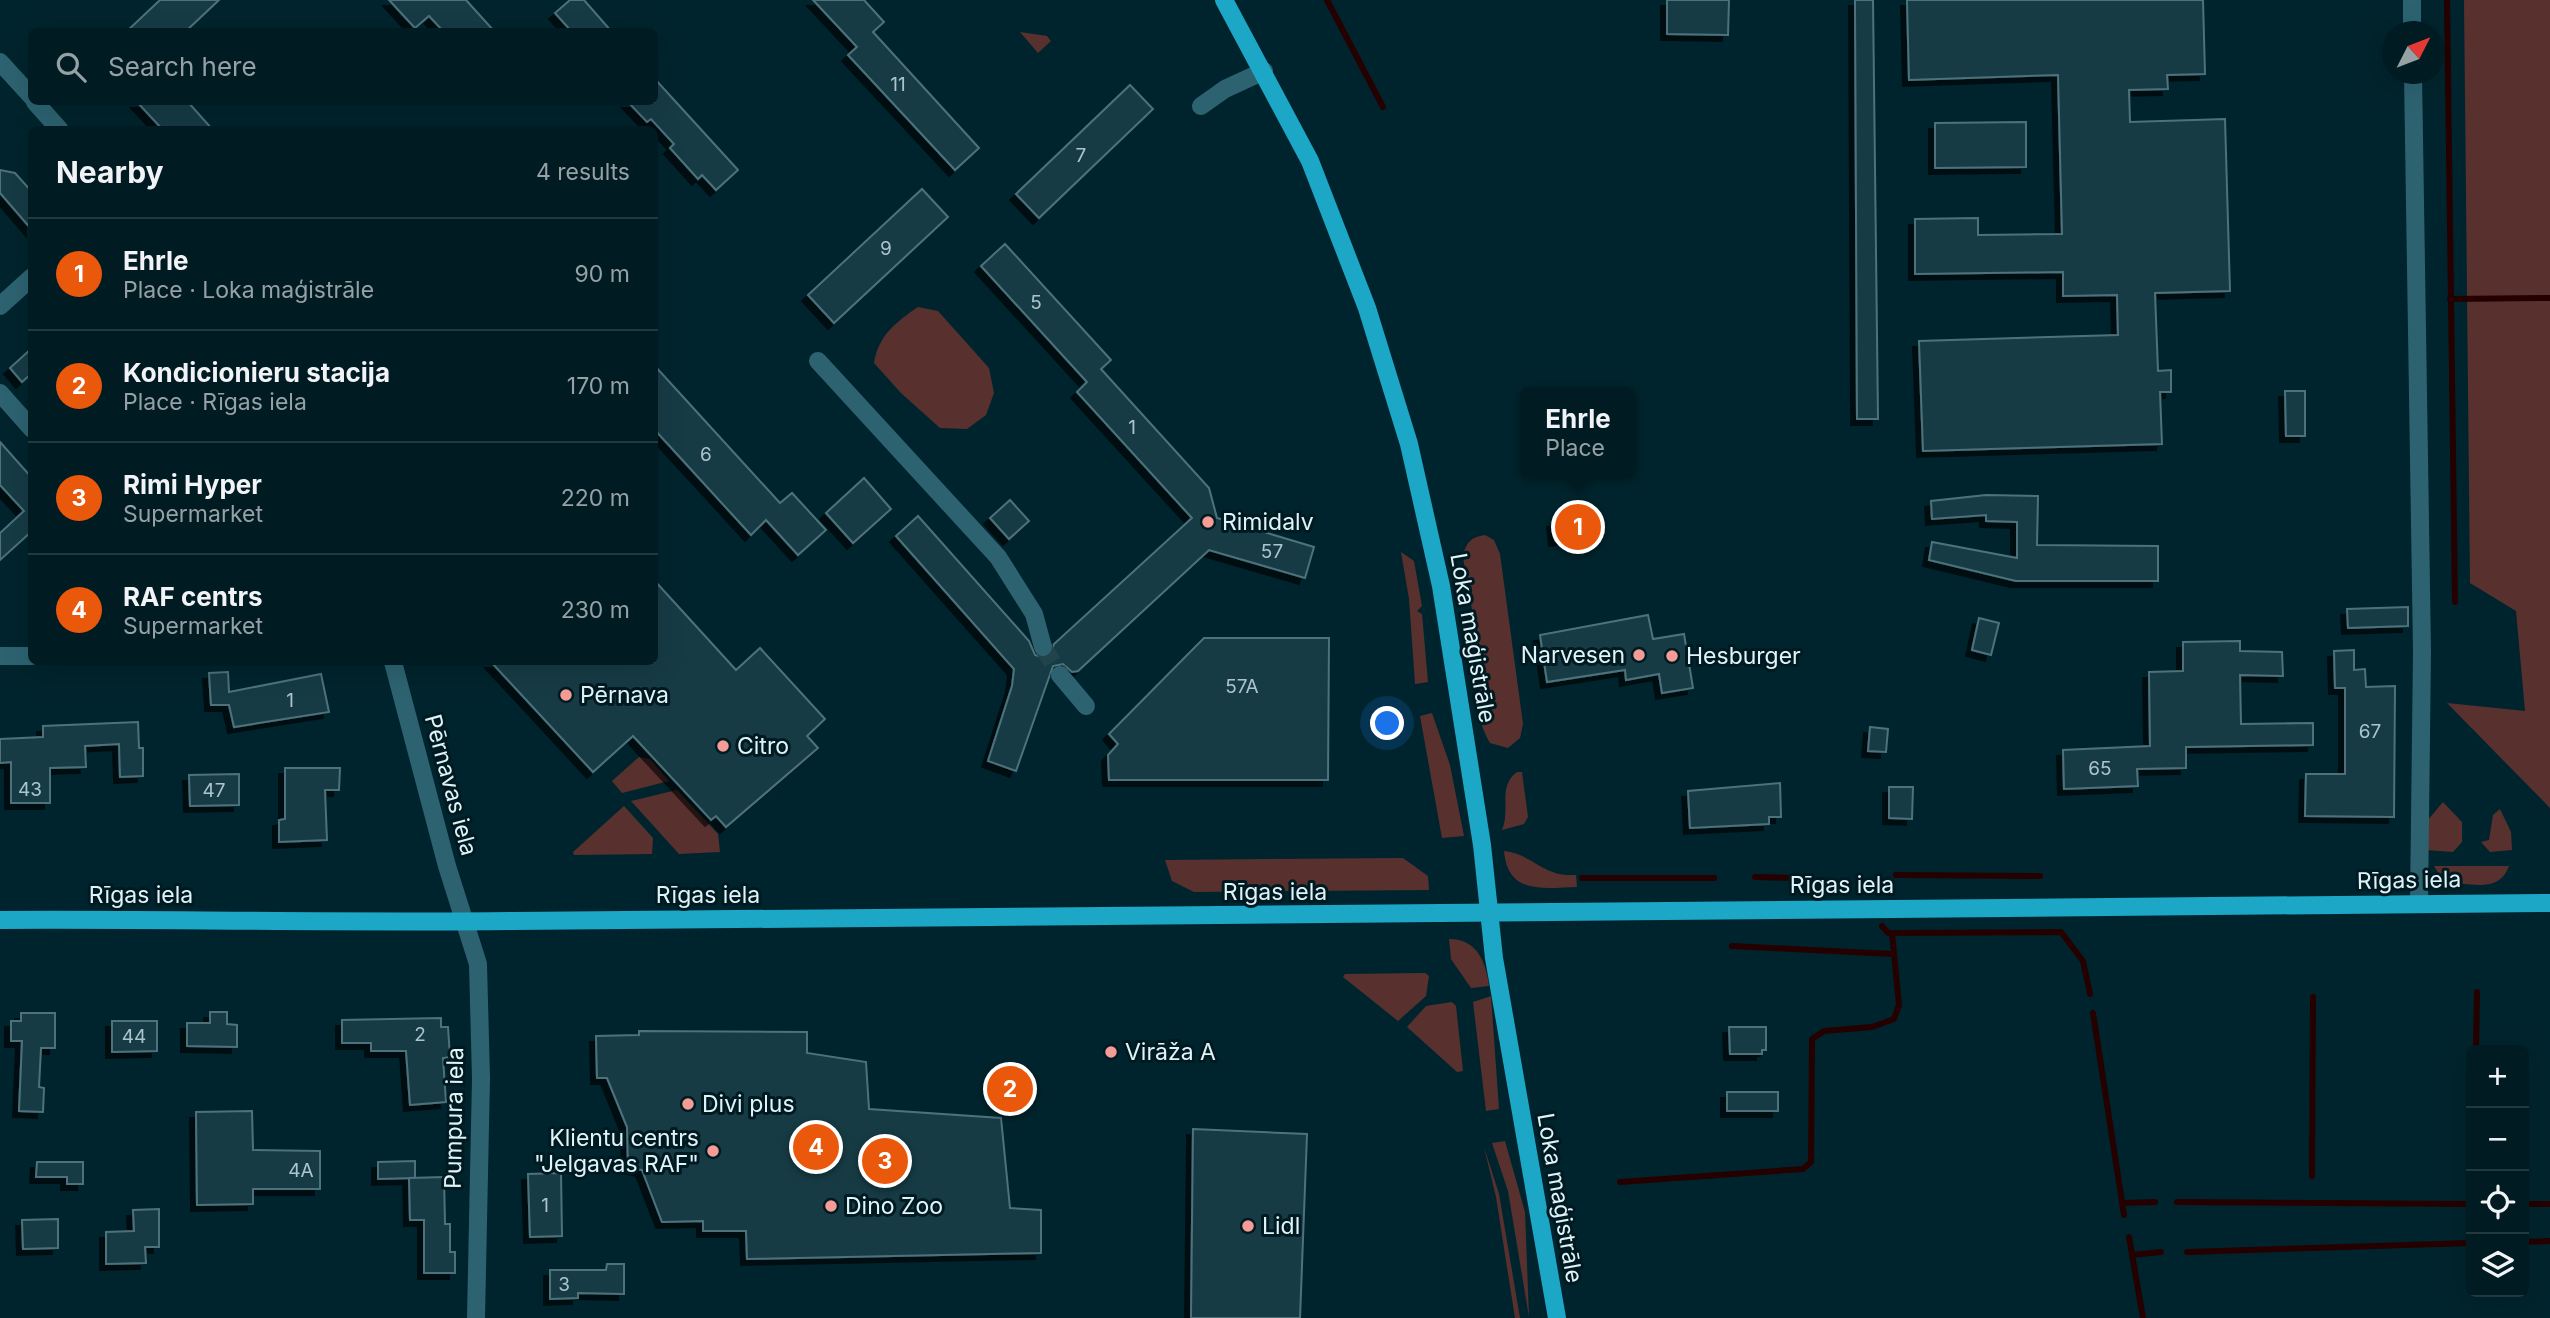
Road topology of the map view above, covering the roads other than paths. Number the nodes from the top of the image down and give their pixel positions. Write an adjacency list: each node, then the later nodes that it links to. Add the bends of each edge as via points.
1 (1224, 0): 5 (main road, Loka maģistrāle)
2 (2412, 0): 3 (street)
3 (2412, 21)
4 (0, 62): 7 (street)
5 (1264, 71): 9 (street, via 1224,89); 24 (main road, Loka maģistrāle, via 1310,161 1341,239 1409,443 1441,586)
6 (2413, 84): 23 (street, via 2422,651)
7 (28, 93)
8 (39, 105): 10 (street)
9 (1201, 106)
10 (57, 126)
11 (28, 281): 12 (street)
12 (5, 301)
13 (818, 361): 16 (street, via 998,557 1034,614)
14 (0, 393): 15 (street)
15 (28, 424)
16 (1043, 647)
17 (0, 656): 18 (street)
18 (28, 656)
19 (394, 665): 26 (street, Pērnavas iela)
20 (1060, 675): 21 (street)
21 (1086, 706)
22 (2550, 903): 23 (main road, Rīgas iela)
23 (2419, 904): 24 (main road, Rīgas iela)
24 (1489, 912): 26 (main road, Rīgas iela); 28 (main road, Loka maģistrāle, via 1500,1000)
25 (0, 920): 26 (main road, Rīgas iela)
26 (465, 921): 27 (street, Pumpura iela, via 478,964 481,1078)
27 (476, 1318)
28 (1557, 1318)

